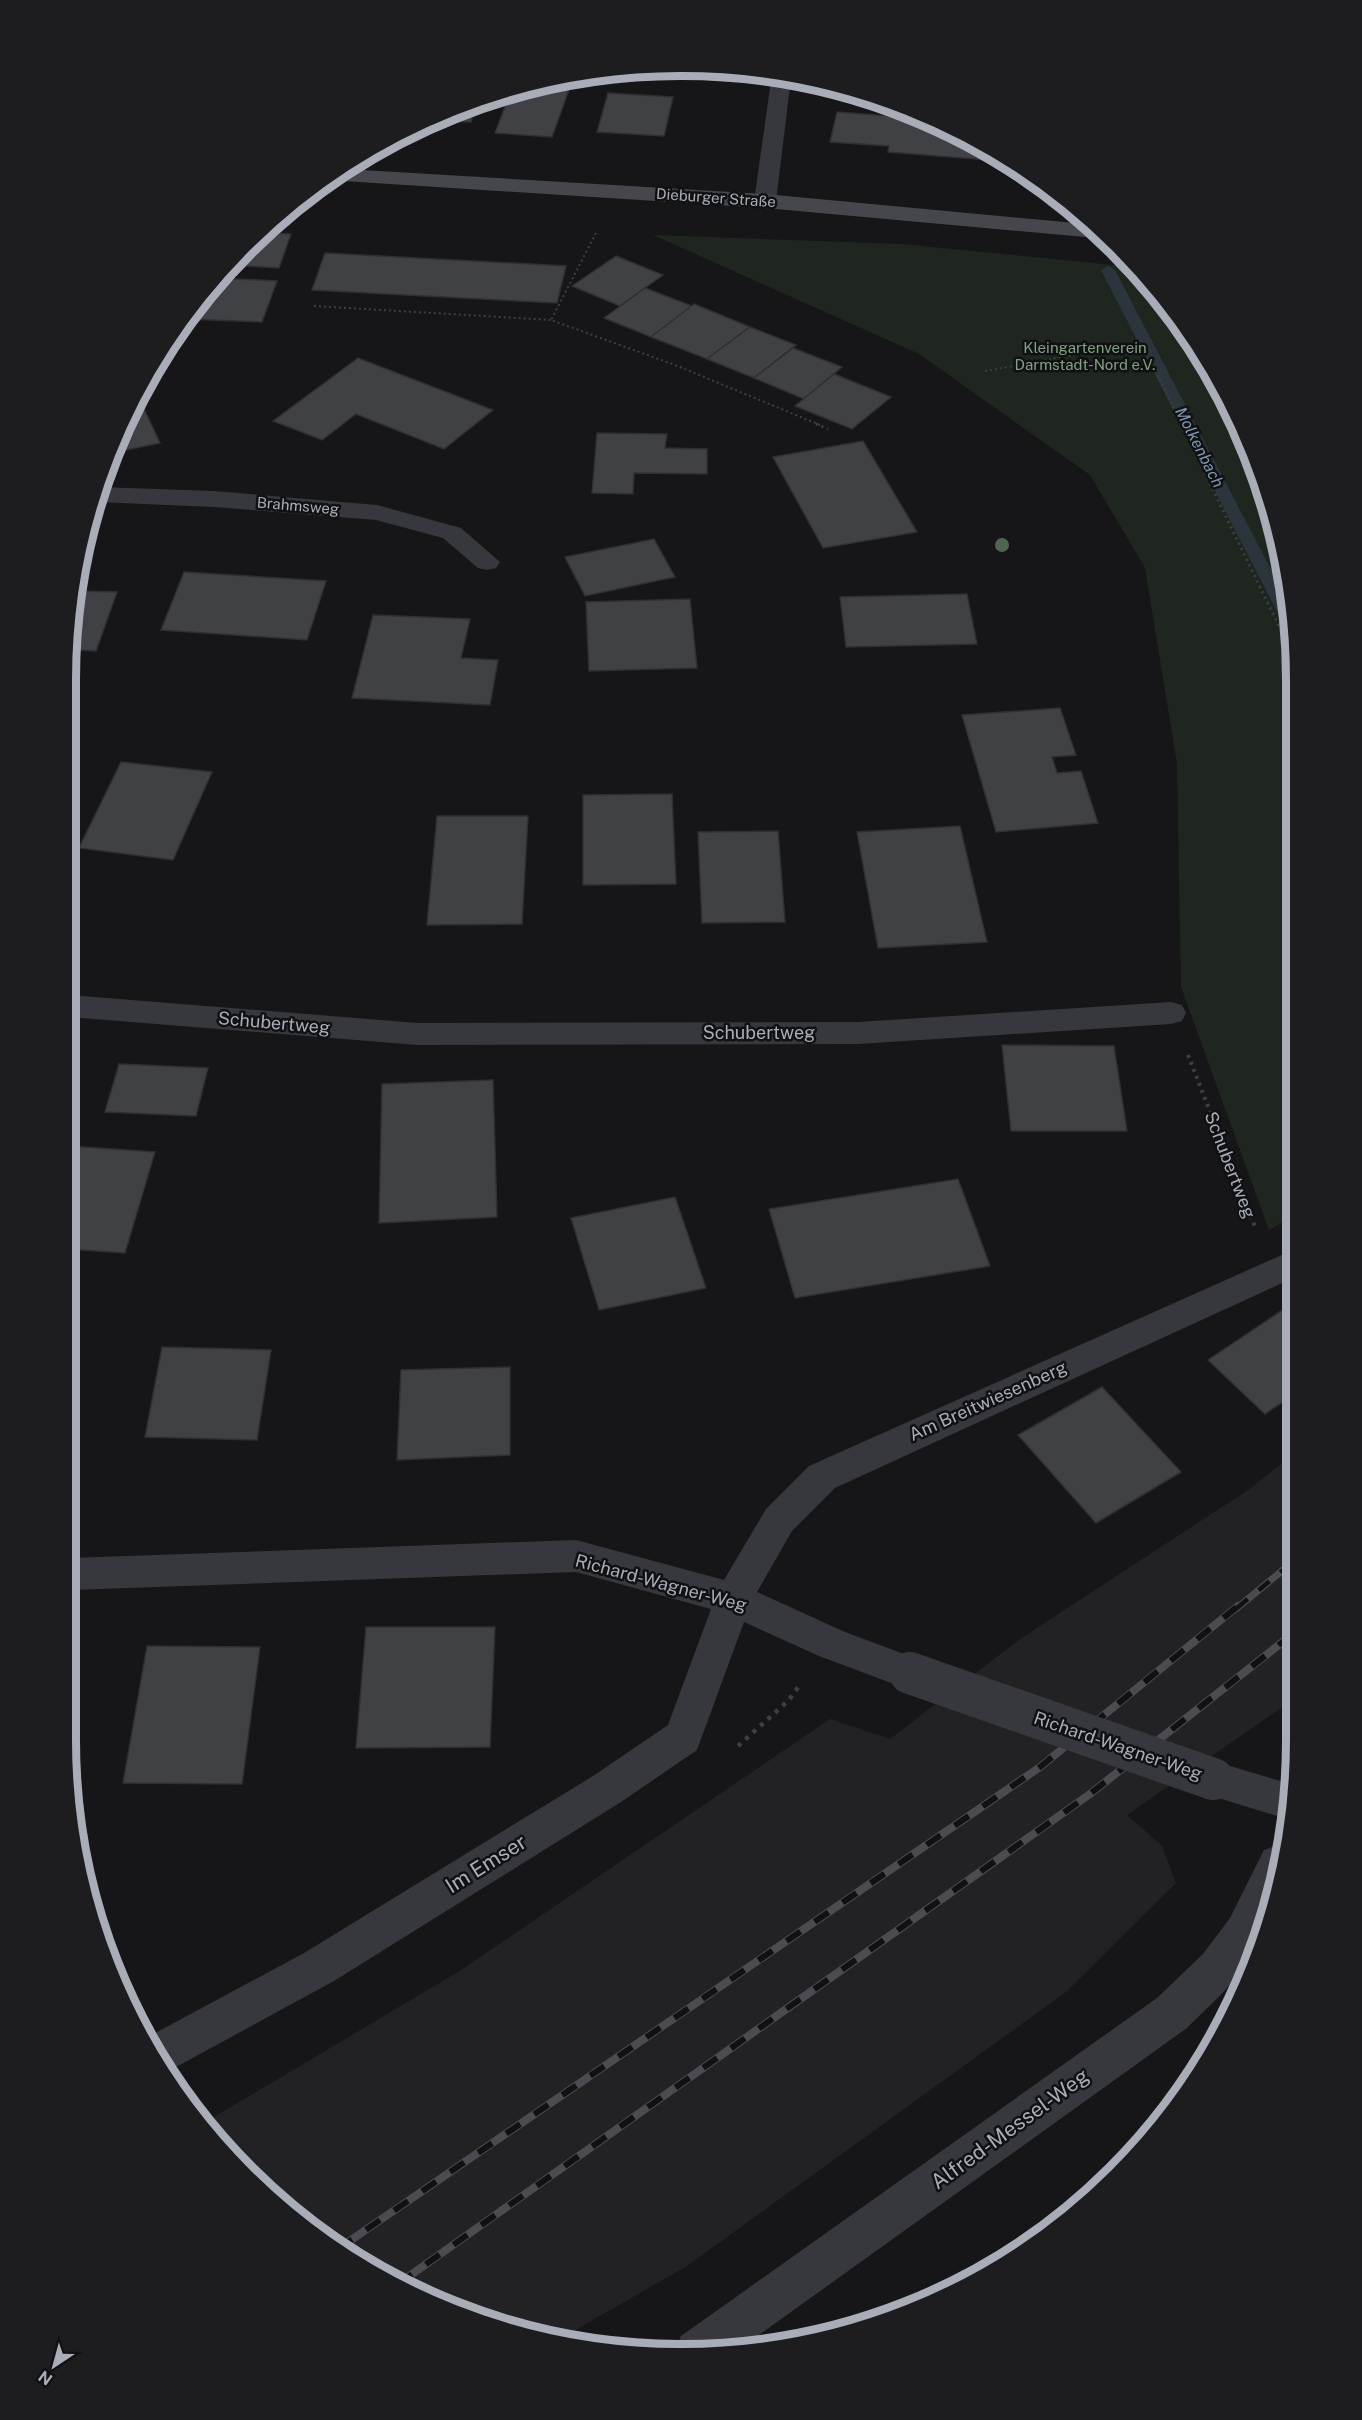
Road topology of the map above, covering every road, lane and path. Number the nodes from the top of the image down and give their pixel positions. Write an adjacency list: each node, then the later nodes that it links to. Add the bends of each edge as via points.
1 (780, 85): 3 (street)
2 (349, 176): 3 (main road, Dieburger Straße)
3 (765, 201): 5 (main road, Dieburger Straße)
4 (600, 227): 7 (path)
5 (1083, 230)
6 (314, 306): 7 (path)
7 (550, 320): 9 (path, via 675,365)
8 (985, 372): 12 (path, via 1142,343)
9 (828, 429)
10 (107, 494): 11 (street, Brahmsweg, via 377,513 452,533)
11 (487, 562)
12 (1283, 635)
13 (76, 1007): 14 (street, Schubertweg, via 418,1034 858,1033)
14 (1171, 1013): 15 (path, Schubertweg)
15 (1283, 1268): 17 (street, Am Breitwiesenberg, via 822,1477 779,1520)
16 (76, 1574): 17 (street, Richard-Wagner-Weg, via 576,1557)
17 (733, 1599): 18 (street, Richard-Wagner-Weg, bridge, via 832,1644 910,1673); 20 (street, Im Emser, via 683,1737 607,1789 319,1967)
18 (1282, 1800)
19 (1267, 1887): 21 (street, Alfred-Messel-Weg, via 1245,1932 1218,1968 1172,2013)
20 (163, 2051)
21 (710, 2343)

